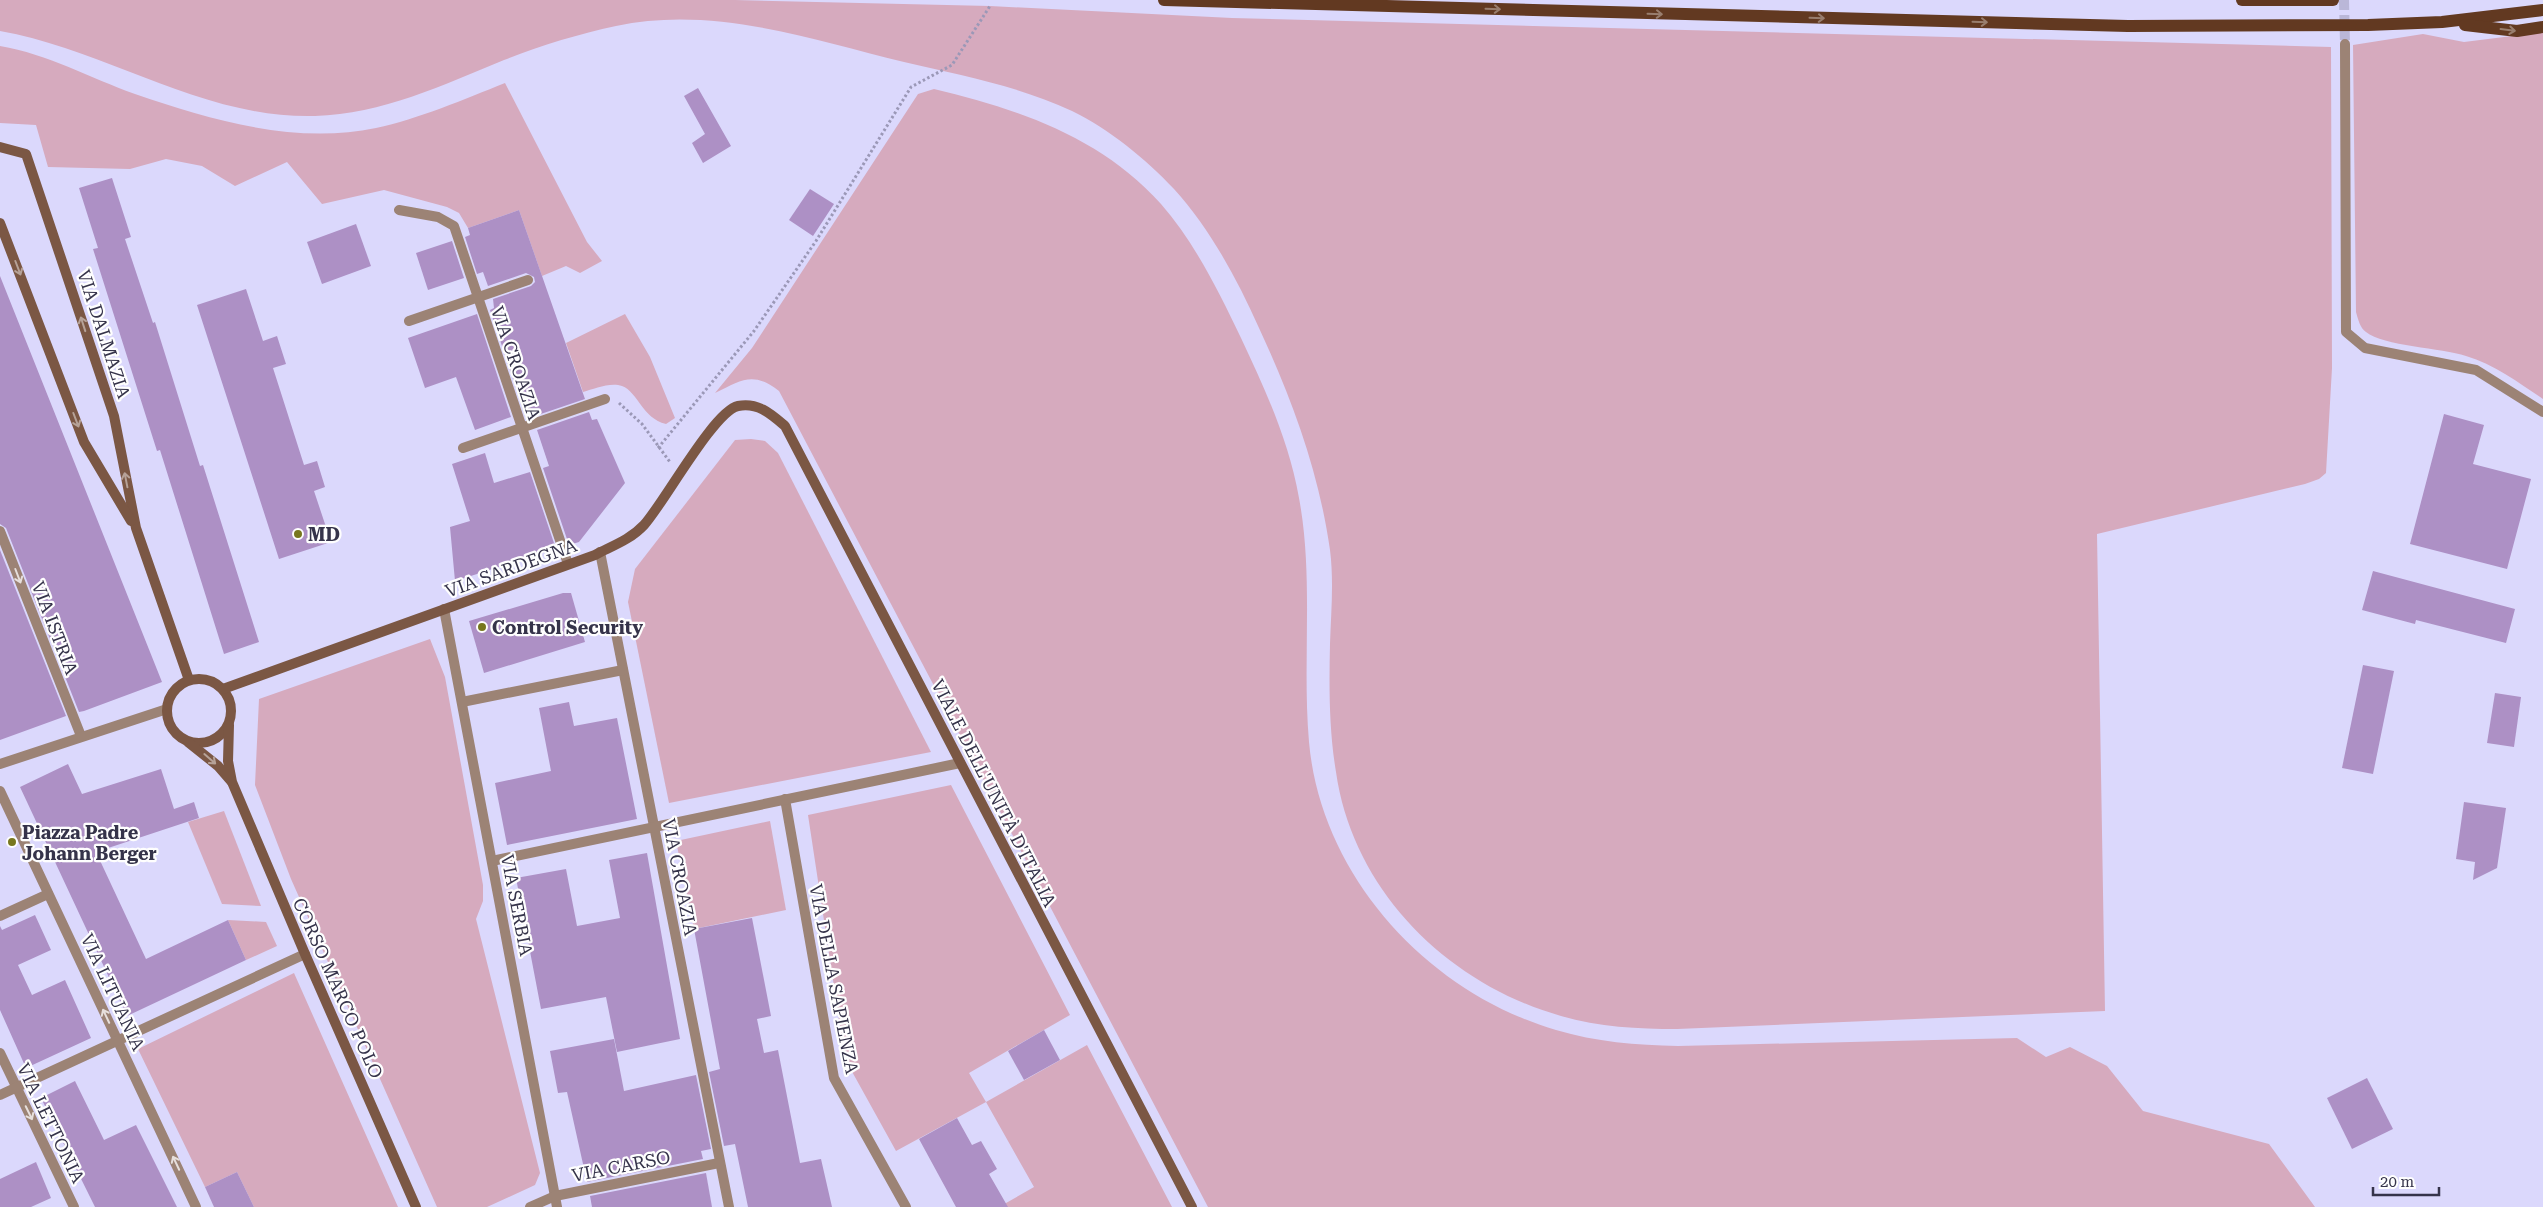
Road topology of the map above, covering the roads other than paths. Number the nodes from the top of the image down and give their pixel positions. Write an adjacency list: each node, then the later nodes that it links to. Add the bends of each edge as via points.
1 (1164, 0): 5 (main road, one-way to 5, via 2128,26)
2 (2242, 0): 3 (main road)
3 (2333, 0)
4 (2543, 10): 5 (main road)
5 (2442, 22): 6 (main road, one-way to 6, via 2518,31)
6 (2543, 27)
7 (2345, 44): 16 (street, via 2346,332 2365,348 2476,370)
8 (0, 147): 19 (street, VIA DALMAZIA, one-way to 8, via 114,416 26,154)
9 (398, 210): 12 (street, VIA CROAZIA, via 438,217 454,226)
10 (0, 223): 19 (street, VIA DALMAZIA, one-way to 19, via 84,442)
11 (528, 280): 12 (street)
12 (476, 298): 13 (street); 17 (street, VIA CROAZIA)
13 (409, 321)
14 (605, 399): 17 (street)
15 (754, 404): 21 (street, VIA SARDEGNA, via 736,406 718,422 644,525 626,540); 32 (street, VIALE DELL'UNITÀ D'ITALIA, via 785,426)
16 (2543, 412)
17 (521, 428): 18 (street); 22 (street, VIA CROAZIA)
18 (463, 448)
19 (136, 528): 25 (street, VIA DALMAZIA)
20 (0, 531): 30 (street, VIA ISTRIA, one-way to 30)
21 (600, 552): 22 (street, VIA SARDEGNA); 24 (street, VIA CROAZIA)
22 (568, 564): 23 (street, VIA SARDEGNA)
23 (444, 609): 26 (street, VIA SARDEGNA); 27 (street, VIA SERBIA)
24 (623, 670): 27 (street); 37 (street, VIA CROAZIA)
25 (189, 680): 26 (street, via 201,678); 28 (street, via 170,697)
26 (224, 689): 29 (street, via 232,712)
27 (462, 702): 38 (street, VIA SERBIA)
28 (167, 709): 30 (street); 31 (street, via 175,732)
29 (229, 725): 31 (street, via 210,741); 34 (street, via 228,761)
30 (81, 736): 33 (street)
31 (186, 740): 34 (street, one-way to 34)
32 (960, 763): 36 (street); 55 (street, VIALE DELL'UNITÀ D'ITALIA)
33 (0, 764)
34 (232, 782): 41 (street, CORSO MARCO POLO)
35 (0, 791): 39 (street, VIA LITUANIA)
36 (785, 799): 37 (street); 54 (street, VIA DELLA SAPIENZA, via 834,1078)
37 (654, 827): 38 (street); 46 (street, VIA CROAZIA)
38 (492, 861): 47 (street, VIA SERBIA)
39 (48, 894): 40 (street); 42 (street, VIA LITUANIA, one-way to 39)
40 (0, 916)
41 (305, 954): 42 (street); 50 (street, CORSO MARCO POLO)
42 (118, 1041): 44 (street); 49 (street, VIA LITUANIA, one-way to 42)
43 (0, 1053): 44 (street, VIA LETTONIA)
44 (17, 1088): 45 (street); 48 (street, VIA LETTONIA, one-way to 48)
45 (0, 1095)
46 (719, 1163): 47 (street, VIA CARSO); 53 (street, VIA CROAZIA)
47 (555, 1196): 51 (street, VIA CARSO); 52 (street, VIA SERBIA)
48 (74, 1207)
49 (196, 1207)
50 (416, 1207)
51 (530, 1207)
52 (557, 1207)
53 (729, 1207)
54 (906, 1207)
55 (1192, 1207)

